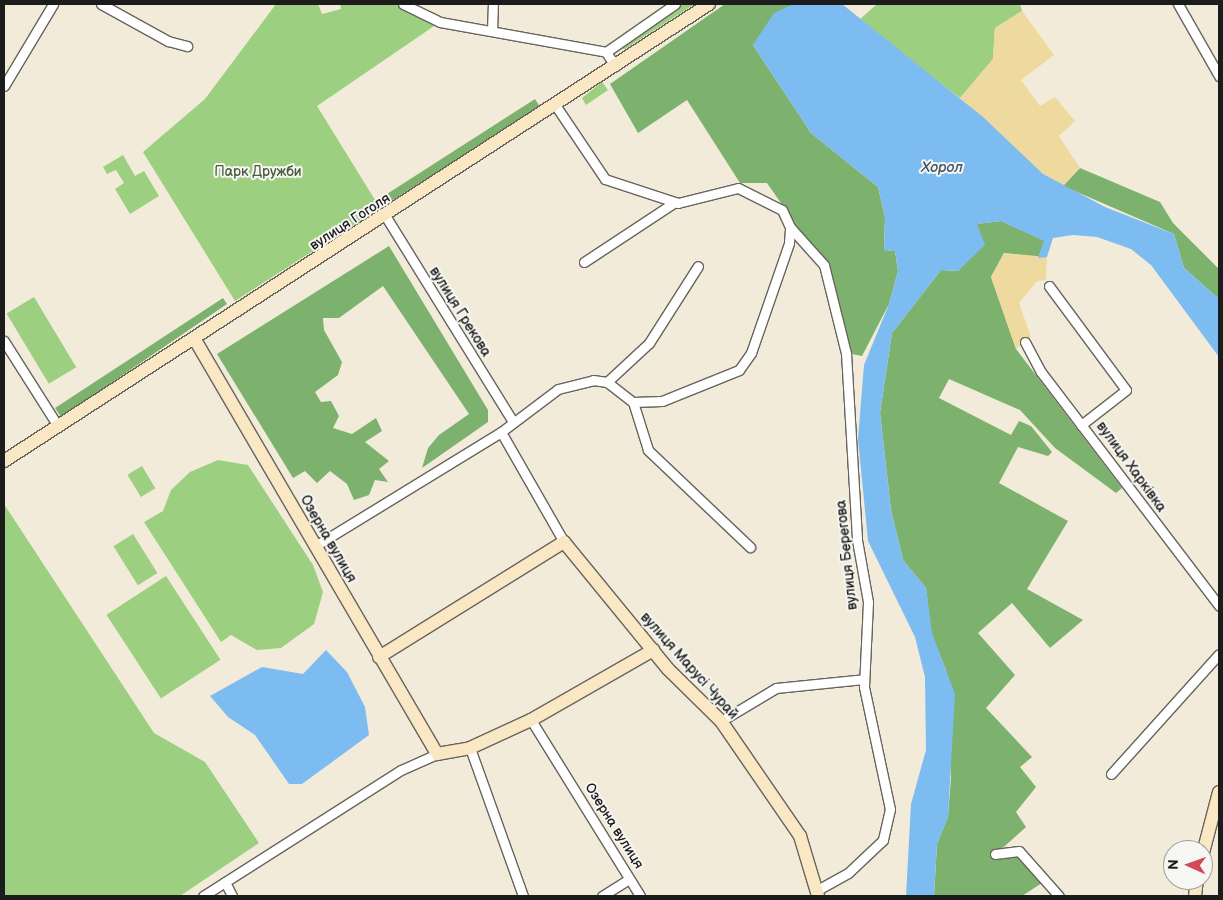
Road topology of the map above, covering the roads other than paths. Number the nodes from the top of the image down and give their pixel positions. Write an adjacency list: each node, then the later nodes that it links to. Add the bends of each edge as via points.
1 (53, 4): 13 (street)
2 (101, 4): 9 (street, via 168,42)
3 (403, 4): 8 (street, via 440,22)
4 (493, 4): 8 (street)
5 (676, 4): 10 (street)
6 (709, 4): 11 (street, вулиця Гоголя)
7 (1178, 4): 12 (street)
8 (492, 31): 10 (street)
9 (187, 46)
10 (606, 52): 11 (street)
11 (614, 66): 14 (street, вулиця Гоголя)
12 (1219, 74)
13 (4, 86)
14 (556, 106): 15 (street, via 605,179); 16 (street, вулиця Гоголя)
15 (676, 202): 17 (street, вулиця Берегова, via 738,188 782,210); 18 (street)
16 (386, 217): 21 (street, вулиця Гоголя); 26 (street, вулиця Грекова)
17 (790, 227): 25 (street, via 772,296 751,353 740,370 689,394); 38 (street, вулиця Берегова, via 824,265 846,353 858,540 868,602)
18 (584, 262)
19 (698, 266): 24 (street, via 649,343)
20 (1049, 286): 27 (street, via 1126,390)
21 (194, 338): 28 (street, вулиця Гоголя); 32 (street, Озерна вулиця)
22 (4, 341): 28 (street)
23 (1025, 342): 27 (street, вулиця Харківка, via 1040,372)
24 (607, 382): 25 (street); 26 (street, via 593,380 558,389)
25 (633, 402): 33 (street, via 648,450)
26 (512, 420): 29 (street)
27 (1081, 425): 34 (street, вулиця Харківка)
28 (58, 426): 30 (street, вулиця Гоголя)
29 (501, 432): 31 (street, вулиця Марусі Чурай); 32 (street)
30 (4, 461)
31 (564, 542): 35 (street, вулиця Марусі Чурай); 37 (street)
32 (315, 546): 37 (street, Озерна вулиця)
33 (750, 547)
34 (1219, 606)
35 (653, 650): 39 (street); 40 (street, вулиця Марусі Чурай)
36 (1219, 654): 43 (street)
37 (379, 657): 42 (street, Озерна вулиця)
38 (864, 678): 40 (street, via 776,688); 49 (street, вулиця Берегова, via 890,809 883,840 848,873)
39 (531, 720): 41 (street); 47 (street, Озерна вулиця)
40 (721, 722): 49 (street, вулиця Марусі Чурай, via 800,836)
41 (470, 748): 42 (street); 52 (street)
42 (437, 754): 48 (street, via 400,770)
43 (1111, 774)
44 (1219, 792): 45 (street)
45 (1206, 840)
46 (995, 854): 55 (street, via 1019,851)
47 (630, 879): 53 (street); 54 (street, Озерна вулиця)
48 (225, 882): 50 (street); 51 (street)
49 (817, 893)
50 (203, 896)
51 (232, 896)
52 (523, 896)
53 (602, 896)
54 (640, 896)
55 (1059, 896)

